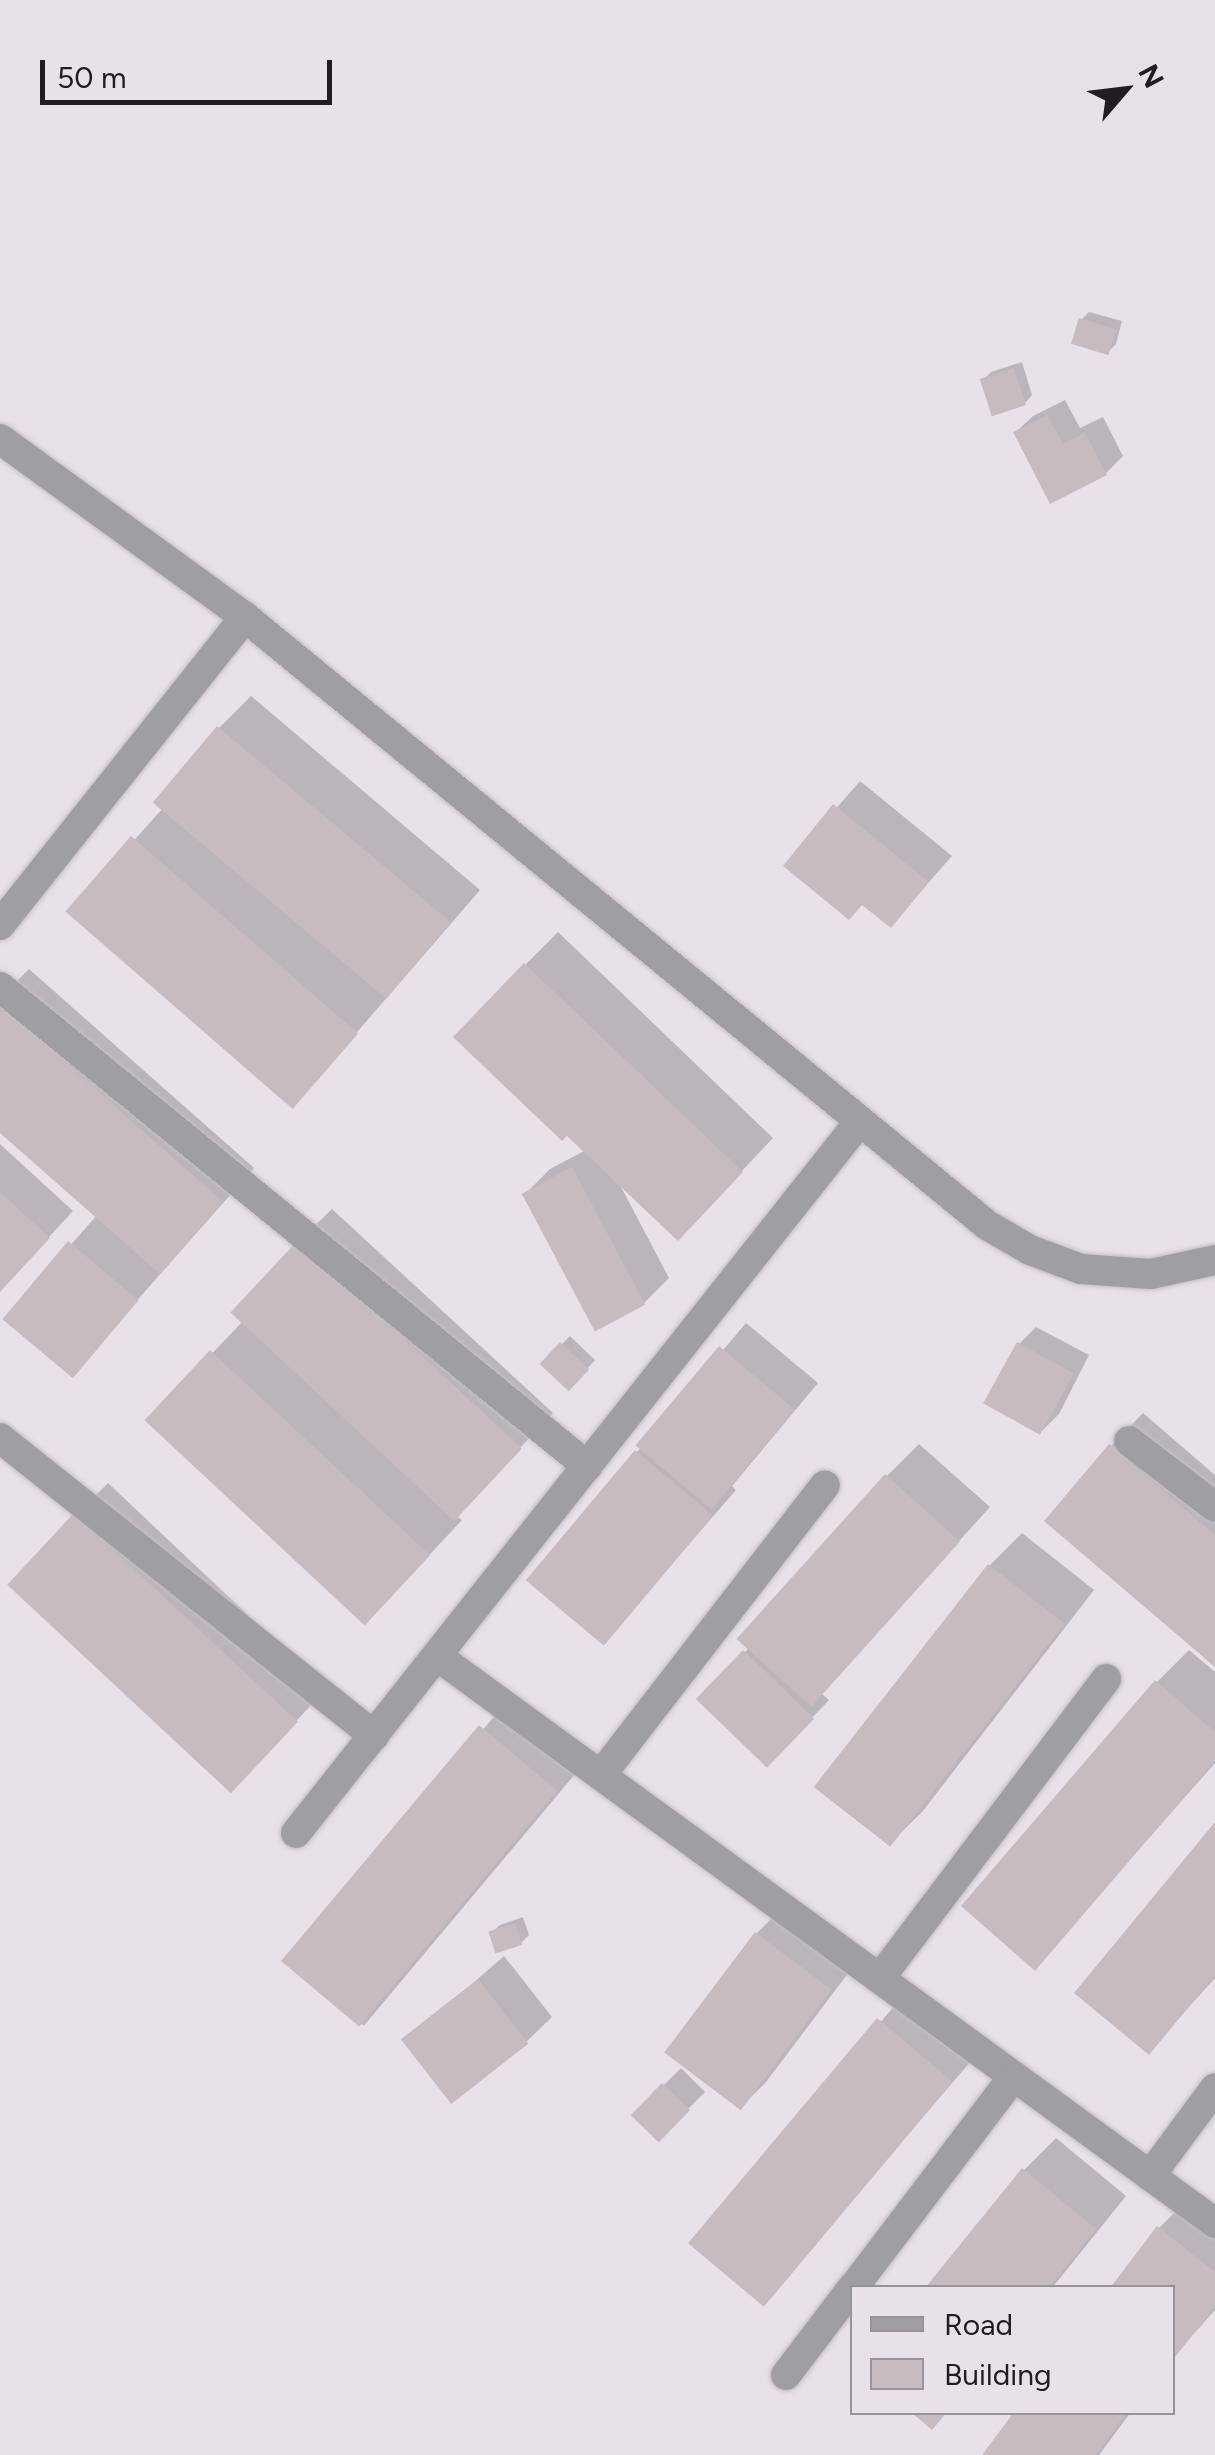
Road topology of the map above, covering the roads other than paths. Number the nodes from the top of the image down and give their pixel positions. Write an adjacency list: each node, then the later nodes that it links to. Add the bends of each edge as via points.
1 (0, 439): 2 (street)
2 (246, 617): 3 (street); 5 (street)
3 (0, 925)
4 (0, 987): 9 (street)
5 (860, 1121): 6 (street, via 986,1225 1030,1250 1081,1269 1152,1274); 9 (street)
6 (1215, 1260)
7 (0, 1438): 14 (street)
8 (1129, 1440): 11 (street)
9 (587, 1466): 12 (street)
10 (825, 1485): 15 (street)
11 (1215, 1507)
12 (437, 1656): 14 (street); 15 (street)
13 (1106, 1679): 17 (street)
14 (374, 1736): 16 (street)
15 (601, 1775): 17 (street)
16 (296, 1833)
17 (880, 1978): 18 (street)
18 (1014, 2076): 20 (street); 22 (street)
19 (1215, 2088): 20 (street)
20 (1150, 2176): 21 (street)
21 (1215, 2223)
22 (855, 2285)
23 (850, 2292): 24 (street)
24 (786, 2375)

